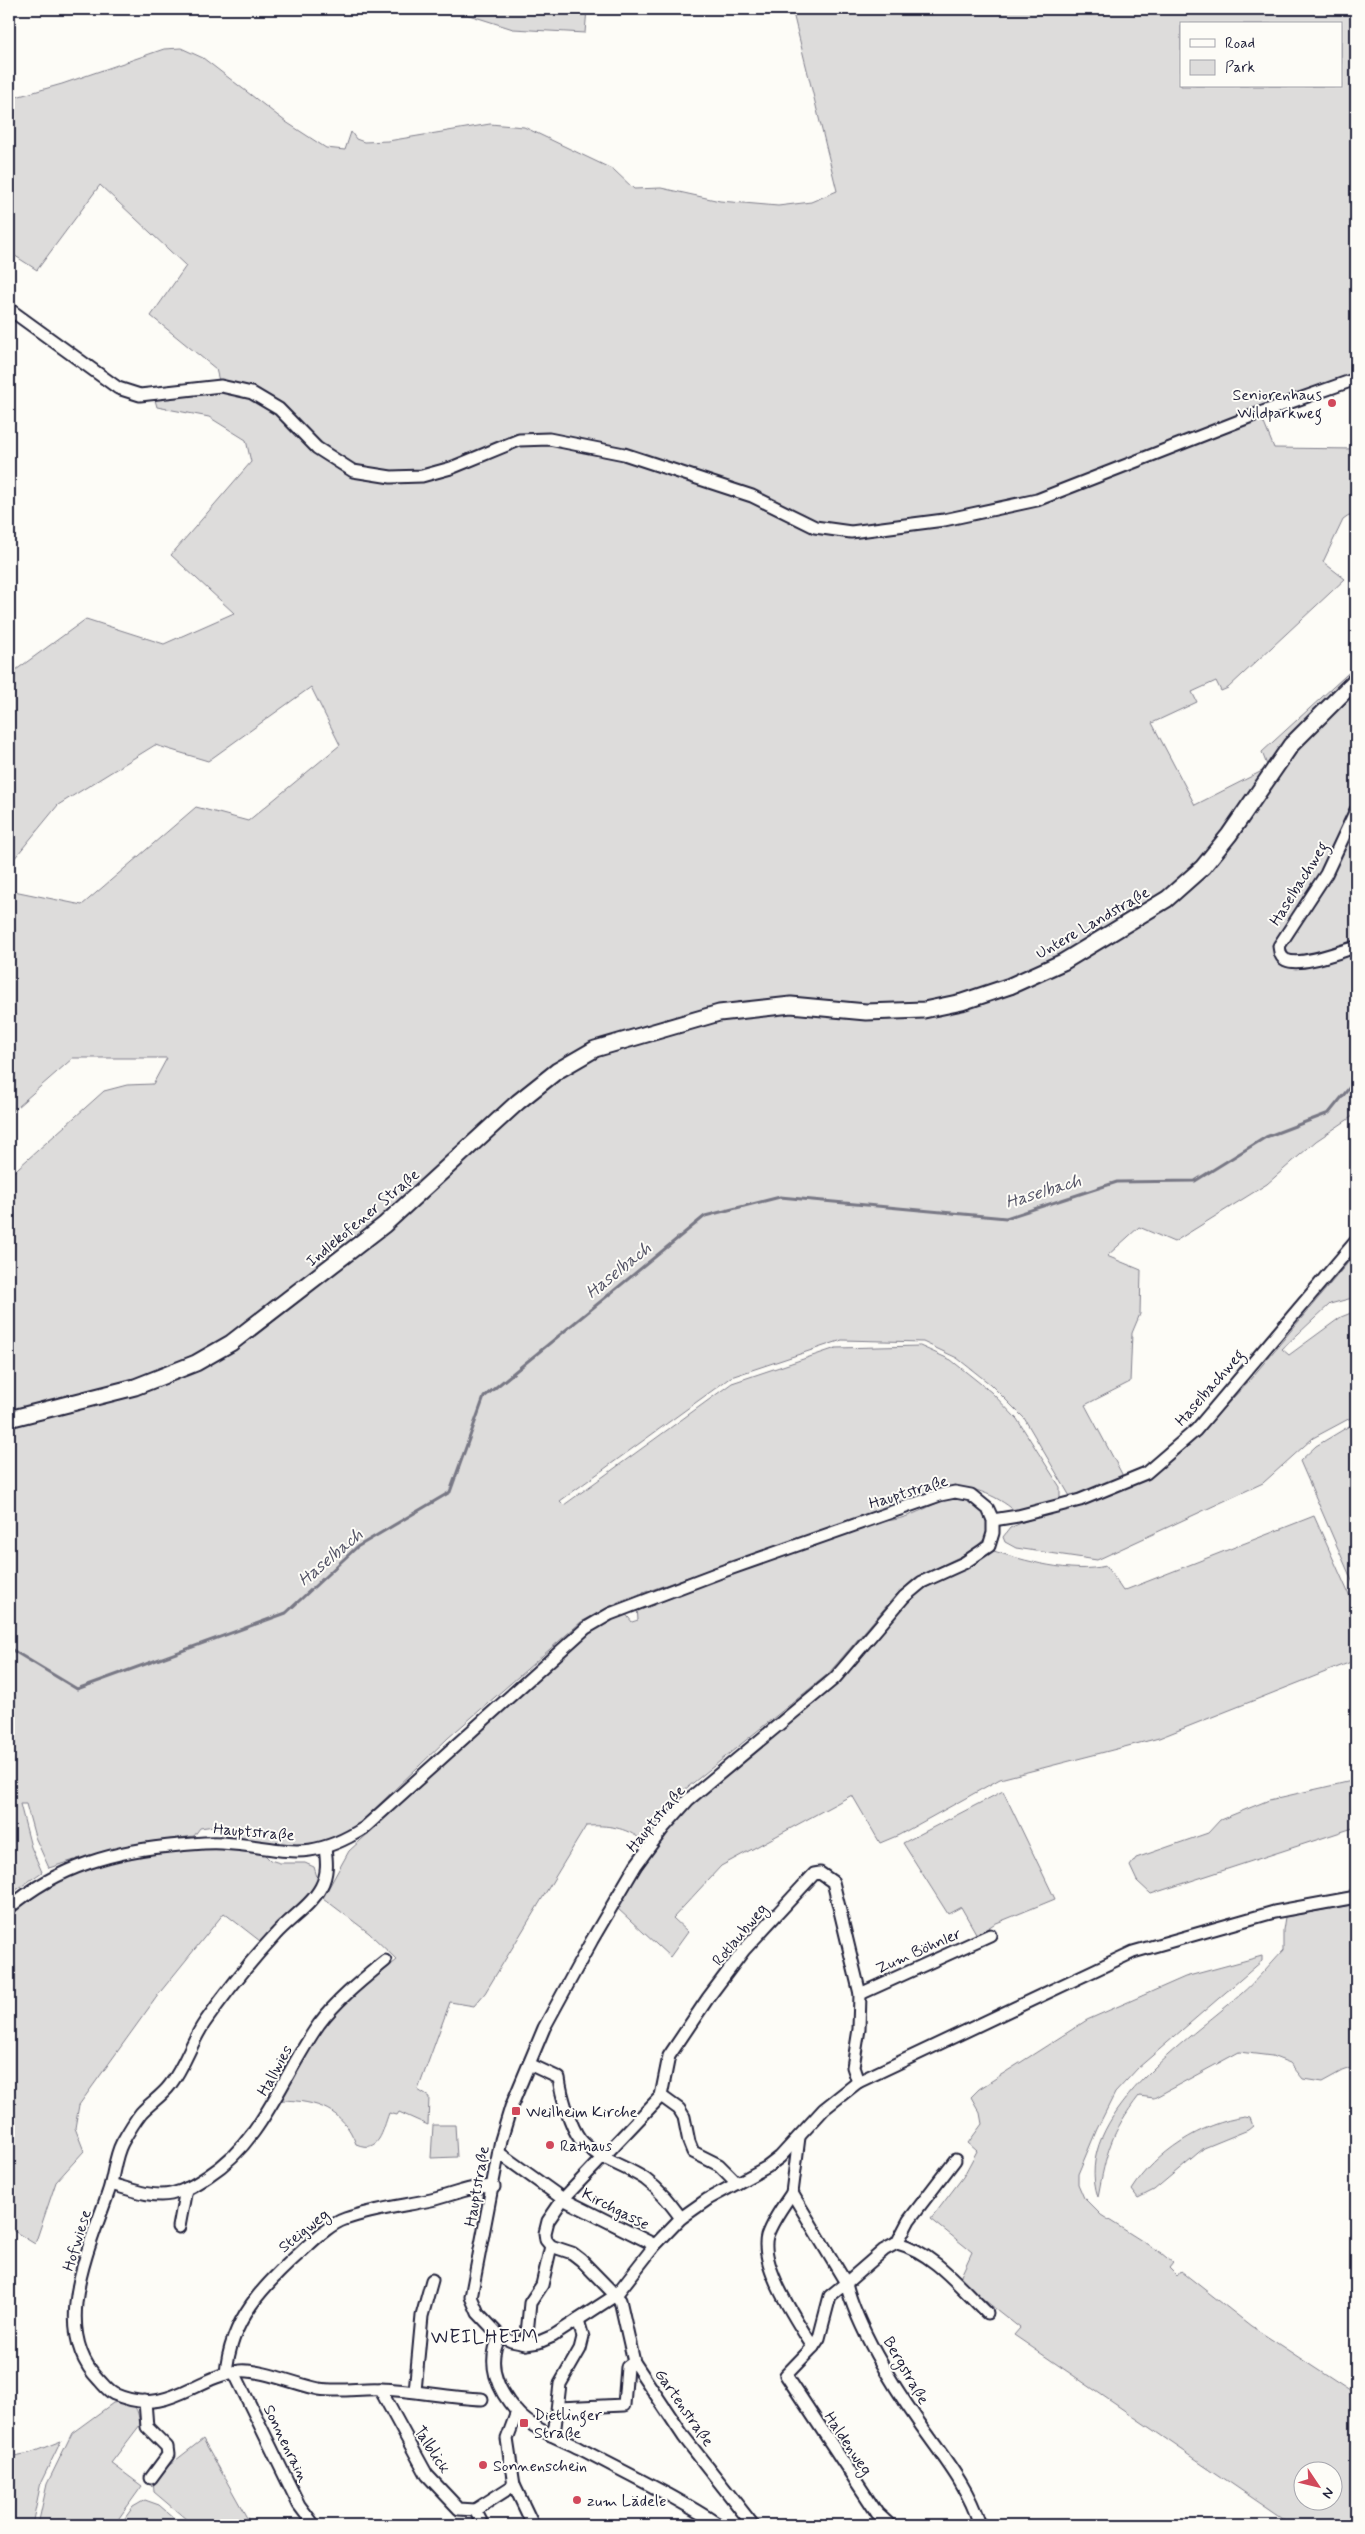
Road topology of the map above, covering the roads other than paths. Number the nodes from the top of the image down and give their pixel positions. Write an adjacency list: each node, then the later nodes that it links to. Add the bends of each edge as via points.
1 (9, 309): 2 (street, via 118,388 140,394 221,386 252,393 279,408 317,448 353,471 391,477 422,476 451,468 519,440 549,440 624,454 752,496 815,527 851,532 944,520 1037,500)
2 (1356, 379)
3 (1356, 680): 6 (main road, Untere Landstraße, via 1291,745 1230,835 1203,867 1167,899 1064,962 1010,986 962,1002 924,1010 866,1012 791,1005)
4 (1356, 810): 5 (street, Haselbachweg, via 1326,874 1278,946 1285,960 1294,961)
5 (1356, 947)
6 (719, 1013): 8 (main road, Indlekofener Straße, via 595,1049 557,1071 518,1102 384,1225 230,1343 196,1362 135,1387)
7 (1356, 1241): 9 (street, Haselbachweg, via 1196,1430 1146,1473 1080,1500)
8 (9, 1419)
9 (993, 1520): 10 (street, Hauptstraße, via 988,1509 971,1495 955,1492 940,1495 718,1572 610,1614 586,1628 364,1828); 16 (street, Hauptstraße, via 989,1546 964,1563 922,1582 904,1597 835,1678 688,1800 664,1827 636,1865 592,1940 544,2028)
10 (325, 1848): 12 (street, Hauptstraße, via 293,1852 220,1842 147,1848 96,1860 50,1877); 24 (street, Hofwiese, via 328,1869 321,1888 276,1933 202,2025 170,2086 140,2114 120,2146)
11 (1356, 1898): 17 (street, via 1274,1912 1133,1952)
12 (9, 1908)
13 (990, 1935): 15 (street, Zum Böhnler)
14 (385, 1961): 26 (street, Hallwies, via 349,1991 320,2024 249,2139 225,2165)
15 (860, 1994): 17 (street, Rotlaubweg, via 853,2067); 18 (street, Rotlaubweg, via 833,1882 820,1873 814,1874 744,1950 708,1998 669,2056)
16 (529, 2064): 20 (street, Hauptstraße, via 511,2106); 21 (street, via 559,2078 572,2124 580,2139)
17 (858, 2082): 19 (street, via 824,2109)
18 (661, 2096): 21 (street); 23 (street, via 679,2109 684,2117 693,2152 719,2165)
19 (800, 2136): 23 (street, via 767,2167); 27 (street)
20 (499, 2153): 25 (street, Hauptstraße); 28 (street, Kirchgasse)
21 (603, 2158): 28 (street); 29 (street, via 644,2178 665,2196)
22 (955, 2160): 31 (street, via 908,2220)
23 (737, 2183): 29 (street)
24 (111, 2184): 26 (street, Hallwies, via 146,2193 169,2194); 47 (street, Hofwiese, via 80,2283 75,2316 76,2339 81,2357 90,2371 112,2393)
25 (494, 2187): 39 (street, Hauptstraße, via 472,2297 478,2312); 43 (street, Steigweg, via 484,2185 342,2219 313,2240 258,2293 241,2319 227,2361)
26 (186, 2190): 30 (street)
27 (792, 2193): 35 (street, Bergstraße); 41 (street, via 767,2236 766,2246 783,2298)
28 (563, 2199): 32 (street, Kirchgasse); 33 (street, via 548,2221 545,2233)
29 (681, 2218): 32 (street)
30 (179, 2227)
31 (897, 2243): 35 (street, via 884,2250); 37 (street, via 911,2246 930,2258)
32 (655, 2245): 36 (street)
33 (551, 2246): 36 (street, via 572,2253); 40 (street, via 542,2285 530,2303)
34 (432, 2280): 45 (street, via 422,2316)
35 (846, 2283): 41 (street, via 830,2296 819,2338); 60 (street, Bergstraße, via 851,2304 876,2352 917,2420 965,2486)
36 (616, 2295): 38 (street); 42 (street, Gartenstraße, via 620,2300)
37 (987, 2312)
38 (578, 2320): 40 (street, via 539,2342); 48 (street, via 583,2337 580,2349 560,2384)
39 (500, 2336): 40 (street, Hauptstraße); 49 (street, via 492,2365 496,2378)
40 (526, 2344)
41 (813, 2347): 59 (street, Haldenweg, via 786,2375 867,2498)
42 (634, 2362): 48 (street, via 627,2367 624,2405); 58 (street, Gartenstraße, via 684,2437)
43 (230, 2373): 44 (street, via 243,2371 321,2389); 47 (street, Hofwiese, via 184,2393 159,2401); 55 (street, Sonnenrain, via 299,2505)
44 (380, 2389): 45 (street); 53 (street, Talblick, via 428,2475 458,2509)
45 (415, 2391): 46 (street)
46 (482, 2399)
47 (145, 2401): 51 (street, via 147,2427 167,2447 168,2455)
48 (559, 2408): 50 (street)
49 (517, 2412): 50 (street); 52 (street, via 507,2440)
50 (551, 2435): 54 (street)
51 (151, 2478)
52 (514, 2485): 53 (street); 57 (street)
53 (475, 2510): 56 (street)
54 (713, 2524)
55 (314, 2525)
56 (483, 2525)
57 (533, 2525)
58 (753, 2525)
59 (890, 2525)
60 (980, 2525)

